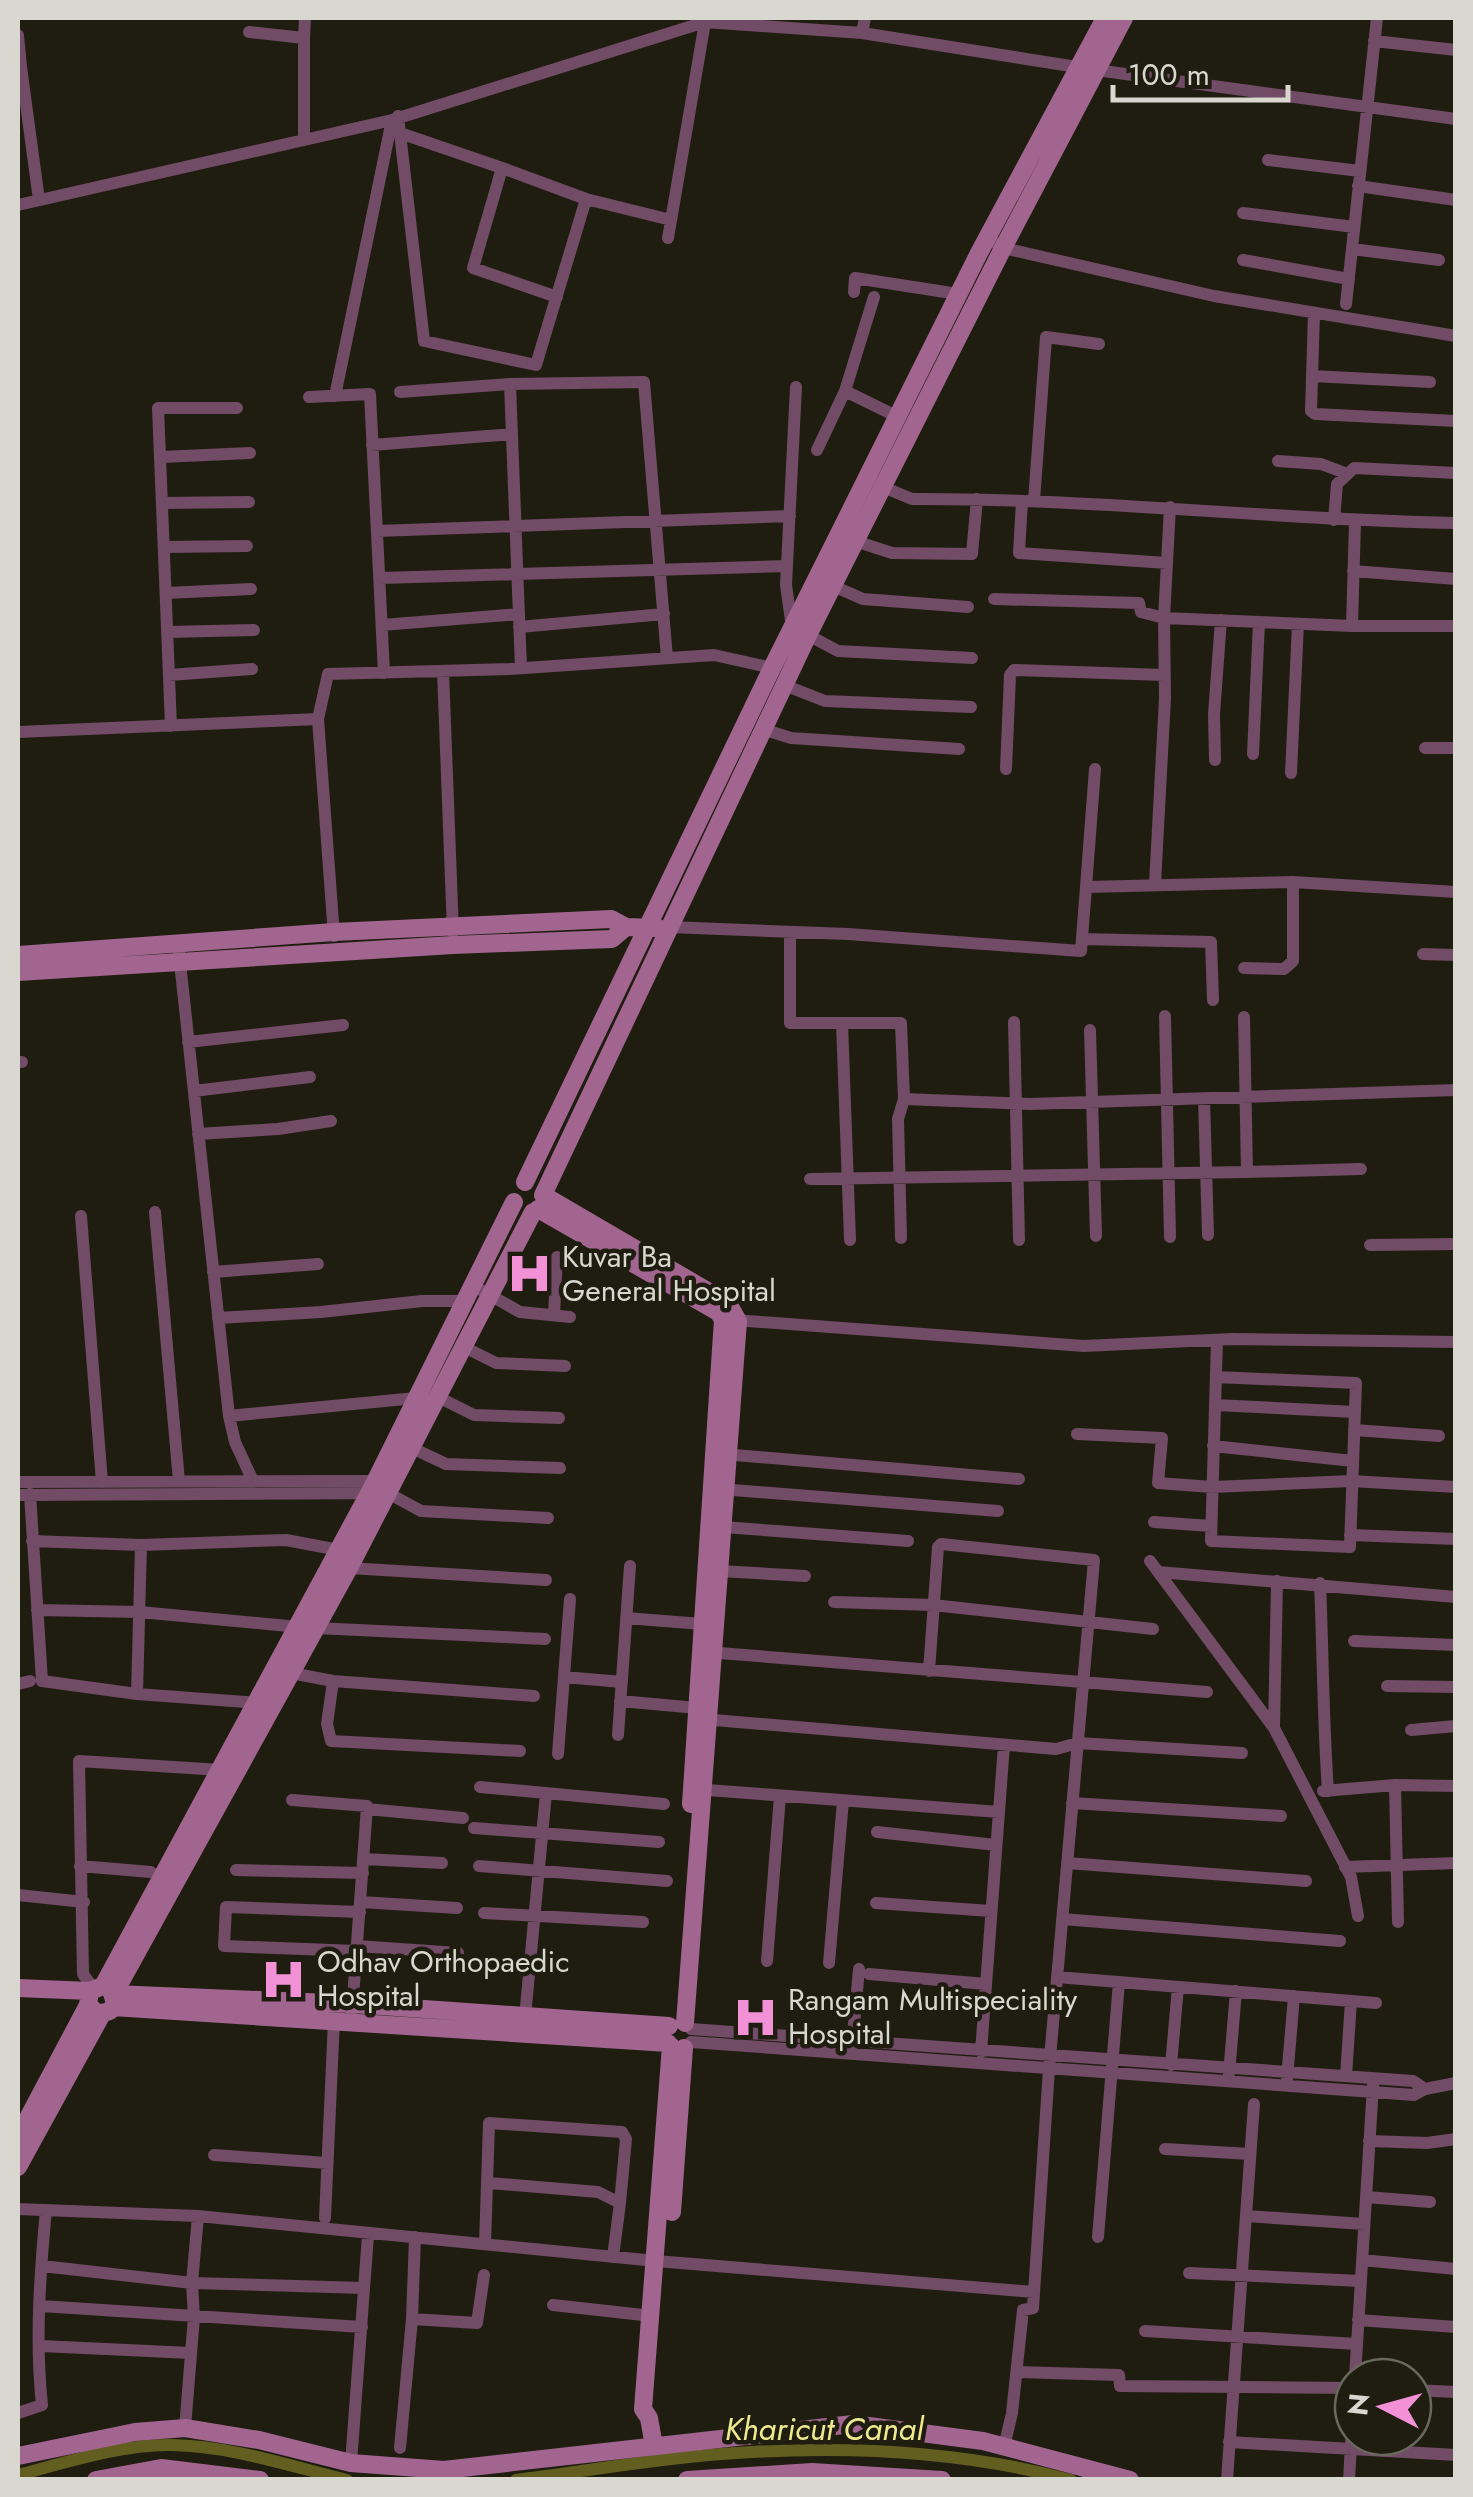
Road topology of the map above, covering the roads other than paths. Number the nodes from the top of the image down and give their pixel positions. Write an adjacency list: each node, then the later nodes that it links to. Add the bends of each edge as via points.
1 (305, 18): 10 (street)
2 (865, 18): 8 (street)
3 (1105, 18): 14 (street)
4 (1124, 18): 14 (street)
5 (1377, 18): 11 (street)
6 (705, 22): 8 (street); 16 (street); 29 (street)
7 (249, 32): 10 (street)
8 (862, 33): 14 (street)
9 (18, 36): 13 (street)
10 (304, 38): 19 (street)
11 (1374, 41): 12 (street); 15 (street)
12 (1456, 50)
13 (19, 67): 24 (street)
14 (1088, 69): 15 (street); 32 (street)
15 (1366, 106): 17 (street); 22 (street)
16 (395, 118): 18 (street); 19 (street); 51 (street)
17 (1456, 119)
18 (400, 134): 21 (street); 40 (street, via 424,342 536,365)
19 (304, 138): 24 (street)
20 (1268, 160): 22 (street)
21 (502, 168): 25 (street); 40 (street, via 473,268)
22 (1360, 171): 23 (street)
23 (1358, 186): 26 (street); 30 (street)
24 (39, 200): 27 (street)
25 (586, 200): 29 (street); 40 (street)
26 (1456, 200)
27 (18, 205)
28 (1243, 213): 30 (street)
29 (671, 220): 31 (street)
30 (1354, 227): 33 (street)
31 (668, 238)
32 (995, 243): 38 (street); 42 (street, via 1214,296); 64 (street)
33 (1352, 249): 35 (street); 36 (street)
34 (1243, 260): 36 (street)
35 (1440, 260)
36 (1349, 280): 41 (street)
37 (854, 292): 38 (street, via 855,278)
38 (958, 294): 54 (street)
39 (874, 296): 49 (street)
40 (556, 297)
41 (1346, 304)
42 (1314, 312): 43 (street); 45 (street)
43 (1456, 336)
44 (1100, 344): 66 (street, via 1046,337)
45 (1312, 376): 46 (street); 55 (street, via 1315,414)
46 (1430, 382)
47 (510, 384): 50 (street); 56 (street); 71 (street, via 644,382)
48 (796, 386): 70 (street)
49 (845, 391): 54 (street); 58 (street)
50 (400, 392)
51 (335, 396): 52 (street); 57 (street, via 370,394)
52 (309, 397)
53 (237, 408): 60 (street, via 158,408)
54 (898, 417): 64 (street)
55 (1456, 421)
56 (512, 434): 57 (street); 75 (street)
57 (372, 445): 76 (street)
58 (817, 450)
59 (250, 453): 60 (street)
60 (160, 457): 68 (street)
61 (1278, 461): 62 (street)
62 (1345, 473): 63 (street); 72 (street, via 1337,484)
63 (1456, 473)
64 (874, 483): 65 (street, via 912,499); 77 (street); 103 (street)
65 (977, 499): 66 (street); 77 (street, via 972,554 892,554)
66 (1028, 501): 69 (street); 80 (street, via 1019,553)
67 (249, 502): 68 (street)
68 (162, 503): 79 (street)
69 (1170, 507): 72 (street); 80 (street)
70 (790, 516): 71 (street); 81 (street)
71 (656, 518): 75 (street); 82 (street)
72 (1334, 520): 73 (street)
73 (1355, 522): 74 (street); 83 (street)
74 (1456, 523)
75 (517, 526): 76 (street); 84 (street)
76 (377, 531): 85 (street)
77 (855, 541): 87 (street)
78 (247, 546): 79 (street)
79 (164, 547): 89 (street)
80 (1167, 563): 93 (street)
81 (787, 566): 82 (street); 103 (street)
82 (660, 570): 84 (street); 92 (street)
83 (1353, 571): 86 (street); 99 (street)
84 (518, 576): 85 (street); 94 (street)
85 (380, 578): 98 (street)
86 (1456, 580)
87 (833, 586): 91 (street, via 863,599); 103 (street)
88 (250, 589): 89 (street)
89 (166, 594): 102 (street)
90 (994, 600): 93 (street, via 1138,604 1141,612)
91 (968, 607)
92 (664, 614): 94 (street); 104 (street)
93 (1164, 618): 95 (street); 112 (street)
94 (519, 620): 98 (street); 106 (street)
95 (1221, 620): 96 (street); 123 (street)
96 (1259, 622): 97 (street); 122 (street)
97 (1298, 624): 99 (street); 126 (street)
98 (382, 625): 110 (street)
99 (1352, 626): 100 (street)
100 (1456, 626)
101 (254, 630): 102 (street)
102 (167, 632): 111 (street)
103 (800, 632): 105 (street, via 838,650); 107 (street); 113 (street)
104 (667, 658): 106 (street); 107 (street, via 714,656)
105 (972, 658)
106 (520, 668): 109 (street)
107 (772, 668): 132 (street)
108 (252, 669): 111 (street)
109 (442, 671): 110 (street); 135 (street)
110 (384, 673): 115 (street, via 328,674)
111 (169, 675): 116 (street)
112 (1164, 675): 124 (street, via 1014,670); 128 (street)
113 (784, 684): 114 (street, via 824,701); 117 (street)
114 (970, 707)
115 (318, 719): 116 (street); 133 (street)
116 (171, 726): 118 (street)
117 (762, 730): 121 (street, via 791,738); 131 (street)
118 (18, 732)
119 (1424, 748): 120 (street)
120 (1456, 748)
121 (959, 749)
122 (1252, 754)
123 (1215, 760)
124 (1006, 769)
125 (1095, 769): 129 (street)
126 (1290, 773)
127 (1293, 882): 128 (street); 130 (street); 142 (street, via 1294,961 1284,969)
128 (1155, 884): 129 (street)
129 (1086, 887): 136 (street)
130 (1456, 892)
131 (668, 927): 132 (street); 134 (street); 174 (street)
132 (647, 928): 135 (street, via 612,919); 172 (street)
133 (334, 932): 135 (street); 137 (street); 138 (street)
134 (790, 932): 136 (street, via 1081,952); 148 (street, via 790,1023)
135 (453, 936): 137 (street)
136 (1082, 938): 144 (street, via 1211,942)
137 (335, 952): 138 (street)
138 (179, 953): 140 (street); 143 (street); 151 (street)
139 (1423, 954): 141 (street)
140 (18, 955)
141 (1456, 955)
142 (1244, 968)
143 (18, 972)
144 (1212, 1000)
145 (1165, 1016): 158 (street)
146 (1244, 1017): 155 (street)
147 (1014, 1022): 160 (street)
148 (842, 1023): 156 (street, via 901,1022); 170 (street)
149 (343, 1025): 151 (street)
150 (1090, 1030): 159 (street)
151 (188, 1042): 154 (street)
152 (310, 1077): 154 (street)
153 (1456, 1090): 155 (street)
154 (194, 1092): 162 (street)
155 (1244, 1098): 157 (street); 166 (street)
156 (904, 1099): 160 (street); 169 (street)
157 (1204, 1099): 158 (street); 164 (street)
158 (1166, 1100): 159 (street); 165 (street)
159 (1091, 1101): 160 (street); 167 (street)
160 (1015, 1103): 168 (street)
161 (331, 1121): 162 (street)
162 (198, 1134): 187 (street)
163 (1361, 1169): 166 (street)
164 (1206, 1171): 165 (street); 166 (street); 177 (street)
165 (1168, 1172): 167 (street); 179 (street)
166 (1246, 1172)
167 (1094, 1174): 168 (street); 178 (street)
168 (1017, 1177): 169 (street); 182 (street)
169 (899, 1178): 170 (street); 180 (street)
170 (849, 1179): 171 (street); 181 (street)
171 (810, 1180)
172 (525, 1182): 173 (street); 174 (street, via 539,1186)
173 (514, 1202): 174 (street, via 519,1210); 188 (street)
174 (538, 1205): 189 (street); 193 (street)
175 (155, 1212): 218 (street)
176 (81, 1216): 217 (street)
177 (1208, 1235)
178 (1096, 1236)
179 (1170, 1237)
180 (901, 1238)
181 (850, 1240)
182 (1019, 1240)
183 (1370, 1244): 184 (street)
184 (1456, 1244)
185 (557, 1258): 190 (street)
186 (318, 1264): 187 (street)
187 (213, 1272): 192 (street)
188 (468, 1293): 189 (street); 192 (street); 200 (street)
189 (490, 1296): 190 (street, via 520,1312); 196 (street)
190 (554, 1315): 191 (street)
191 (570, 1317)
192 (218, 1318): 203 (street)
193 (731, 1320): 194 (street, via 1084,1346); 210 (street)
194 (1217, 1340): 195 (street); 198 (street)
195 (1456, 1342)
196 (464, 1347): 197 (street, via 496,1363); 199 (street)
197 (565, 1366)
198 (1216, 1377): 201 (street); 202 (street, via 1356,1383)
199 (438, 1397): 204 (street, via 474,1414); 209 (street)
200 (416, 1398): 203 (street); 219 (street)
201 (1215, 1405): 202 (street); 208 (street)
202 (1354, 1412): 205 (street)
203 (228, 1416): 214 (street)
204 (559, 1418)
205 (1354, 1430): 207 (street); 211 (street)
206 (1077, 1434): 220 (street, via 1162,1438 1158,1483)
207 (1439, 1436)
208 (1213, 1446): 211 (street); 220 (street)
209 (412, 1448): 212 (street, via 446,1464); 219 (street)
210 (722, 1454): 213 (street); 222 (street)
211 (1353, 1460): 215 (street)
212 (560, 1468)
213 (1019, 1478)
214 (252, 1480): 218 (street); 219 (street)
215 (1352, 1481): 220 (street); 221 (street); 229 (street)
216 (18, 1482): 217 (street)
217 (102, 1482): 218 (street)
218 (180, 1482)
219 (382, 1487): 223 (street); 225 (street, via 421,1511); 234 (street); 236 (street)
220 (1212, 1487): 228 (street)
221 (1456, 1487)
222 (719, 1489): 224 (street); 227 (street); 250 (street)
223 (24, 1494): 232 (street)
224 (998, 1511)
225 (548, 1518)
226 (1154, 1522): 228 (street)
227 (723, 1526): 231 (street); 237 (street)
228 (1211, 1526): 229 (street, via 1211,1541 1350,1547)
229 (1350, 1536): 230 (street)
230 (1456, 1539)
231 (908, 1540)
232 (32, 1541): 233 (street); 246 (street)
233 (141, 1545): 234 (street, via 286,1540); 247 (street)
234 (339, 1550): 251 (street)
235 (630, 1566): 248 (street)
236 (349, 1568): 239 (street); 251 (street)
237 (720, 1571): 238 (street); 256 (street)
238 (805, 1576)
239 (546, 1580)
240 (1276, 1581): 241 (street); 272 (street); 272 (street, via 1154,1566)
241 (1320, 1583): 242 (street); 285 (street)
242 (1456, 1597)
243 (570, 1599): 259 (street)
244 (834, 1602): 245 (street)
245 (934, 1605): 249 (street); 249 (street, via 938,1547 946,1542 1094,1560); 257 (street)
246 (37, 1610): 247 (street); 266 (street, via 42,1681)
247 (140, 1612): 251 (street); 266 (street)
248 (626, 1618): 250 (street); 261 (street)
249 (1088, 1623): 252 (street); 262 (street)
250 (702, 1624): 256 (street)
251 (308, 1627): 253 (street); 258 (street); 269 (street)
252 (1153, 1629)
253 (545, 1639)
254 (1354, 1641): 255 (street)
255 (1456, 1644)
256 (707, 1652): 257 (street); 270 (street)
257 (929, 1671): 262 (street)
258 (292, 1673): 260 (street); 338 (street)
259 (564, 1677): 261 (street); 279 (street)
260 (333, 1681): 267 (street); 277 (street, via 331,1741)
261 (622, 1682): 268 (street)
262 (1083, 1682): 265 (street); 275 (street)
263 (1387, 1686): 264 (street)
264 (1456, 1686)
265 (1207, 1692)
266 (137, 1694): 269 (street)
267 (534, 1696)
268 (620, 1700): 270 (street); 274 (street)
269 (258, 1703): 280 (street)
270 (701, 1715): 276 (street); 284 (street)
271 (1456, 1726): 273 (street)
272 (1274, 1728): 287 (street)
273 (1410, 1730)
274 (618, 1735)
275 (1078, 1742): 276 (street, via 1056,1749); 278 (street); 291 (street)
276 (1004, 1745): 294 (street)
277 (520, 1751)
278 (1242, 1753)
279 (558, 1754)
280 (221, 1770): 304 (street, via 79,1761); 338 (street)
281 (1395, 1785): 282 (street); 285 (street); 302 (street)
282 (1456, 1786)
283 (480, 1787): 286 (street)
284 (698, 1789): 288 (street); 343 (street)
285 (1328, 1791): 287 (street)
286 (546, 1792): 292 (street); 297 (street)
287 (1308, 1792): 307 (street)
288 (780, 1796): 290 (street); 328 (street)
289 (292, 1800): 293 (street)
290 (843, 1801): 294 (street); 329 (street)
291 (1072, 1803): 295 (street); 301 (street)
292 (664, 1804)
293 (367, 1810): 297 (street); 305 (street)
294 (999, 1812): 299 (street)
295 (1281, 1816)
296 (877, 1832): 299 (street)
297 (542, 1834): 298 (street); 310 (street)
298 (658, 1842)
299 (996, 1845): 318 (street)
300 (442, 1863): 305 (street)
301 (1067, 1863): 312 (street); 322 (street)
302 (1399, 1863): 303 (street); 307 (street); 324 (street)
303 (1456, 1863)
304 (80, 1866): 309 (street); 314 (street)
305 (364, 1866): 308 (street); 316 (street)
306 (480, 1866): 310 (street)
307 (1346, 1867): 321 (street)
308 (236, 1870)
309 (152, 1872)
310 (538, 1872): 311 (street); 320 (street)
311 (666, 1881)
312 (1306, 1881)
313 (18, 1894): 314 (street)
314 (84, 1902): 338 (street, via 83,1974)
315 (876, 1903): 318 (street)
316 (360, 1907): 317 (street); 326 (street); 326 (street, via 226,1906 224,1946)
317 (457, 1908)
318 (991, 1910): 332 (street)
319 (484, 1913): 320 (street)
320 (534, 1916): 323 (street); 342 (street)
321 (1358, 1916)
322 (1062, 1919): 325 (street); 330 (street)
323 (643, 1922)
324 (1398, 1922)
325 (1340, 1941)
326 (357, 1949): 327 (street); 341 (street)
327 (458, 1953)
328 (766, 1961)
329 (828, 1963)
330 (1057, 1977): 331 (street); 346 (street)
331 (1120, 1982): 333 (street); 348 (street)
332 (986, 1984): 344 (street, via 864,1971); 345 (street)
333 (1178, 1987): 335 (street); 347 (street)
334 (18, 1988): 338 (street)
335 (1236, 1992): 336 (street); 349 (street)
336 (1294, 1996): 339 (street); 351 (street)
337 (18, 1998): 338 (street)
338 (99, 1998): 341 (street); 355 (street); 362 (street)
339 (1352, 2001): 340 (street); 350 (street)
340 (1376, 2002)
341 (346, 2015): 342 (street); 343 (street); 361 (street)
342 (524, 2017): 343 (street)
343 (679, 2035): 344 (street); 379 (street)
344 (852, 2047): 345 (street); 346 (street)
345 (981, 2052): 346 (street)
346 (1049, 2063): 348 (street); 388 (street)
347 (1171, 2065): 348 (street); 349 (street)
348 (1111, 2067): 349 (street); 375 (street)
349 (1229, 2075): 351 (street)
350 (1346, 2076): 351 (street); 353 (street)
351 (1287, 2079): 353 (street)
352 (1456, 2083): 353 (street, via 1414,2096)
353 (1373, 2085): 357 (street)
354 (1254, 2104): 359 (street)
355 (18, 2136)
356 (1456, 2138): 357 (street)
357 (1369, 2140): 364 (street)
358 (1165, 2149): 359 (street)
359 (1250, 2154): 370 (street)
360 (214, 2155): 361 (street)
361 (326, 2163): 371 (street)
362 (18, 2167)
363 (489, 2183): 366 (street, via 598,2192); 366 (street, via 490,2122 622,2132); 376 (street)
364 (1366, 2197): 365 (street); 372 (street)
365 (1430, 2202)
366 (620, 2203): 377 (street)
367 (18, 2209): 368 (street)
368 (46, 2210): 369 (street); 380 (street)
369 (198, 2216): 373 (street); 386 (street)
370 (1246, 2216): 372 (street); 384 (street)
371 (324, 2218)
372 (1364, 2224): 378 (street)
373 (368, 2234): 374 (street); 387 (street)
374 (415, 2237): 376 (street); 393 (street)
375 (1098, 2237)
376 (485, 2244): 377 (street)
377 (613, 2257): 379 (street)
378 (1362, 2260): 381 (street); 385 (street)
379 (662, 2262): 388 (street); 391 (street); 407 (street, via 656,2410)
380 (42, 2266): 386 (street); 390 (street)
381 (1456, 2269)
382 (1190, 2273): 384 (street)
383 (484, 2275): 393 (street, via 478,2324)
384 (1242, 2276): 385 (street); 398 (street)
385 (1361, 2281): 394 (street)
386 (192, 2284): 387 (street); 392 (street)
387 (364, 2288): 395 (street)
388 (1034, 2292): 403 (street, via 1034,2308 1023,2310)
389 (554, 2305): 391 (street)
390 (41, 2306): 392 (street); 400 (street)
391 (652, 2316): 407 (street, via 643,2410)
392 (194, 2317): 395 (street); 401 (street)
393 (412, 2319): 412 (street)
394 (1358, 2320): 396 (street); 399 (street)
395 (362, 2327): 415 (street)
396 (1456, 2327)
397 (1145, 2331): 398 (street)
398 (1237, 2334): 399 (street); 404 (street)
399 (1357, 2344): 402 (street)
400 (40, 2346): 401 (street); 406 (street, via 42,2405)
401 (191, 2353): 408 (street)
402 (1356, 2357)
403 (1017, 2372): 404 (street, via 1119,2374 1120,2386); 411 (street)
404 (1233, 2388): 405 (street); 409 (street)
405 (1333, 2388)
406 (18, 2413)
407 (649, 2418): 410 (street)
408 (185, 2428): 414 (street); 415 (street)
409 (1230, 2442): 413 (street); 425 (street)
410 (654, 2446): 411 (street, via 852,2424); 415 (street, via 444,2470)
411 (1004, 2446): 424 (street)
412 (400, 2448)
413 (1333, 2450)
414 (18, 2456)
415 (351, 2463)
416 (147, 2475): 420 (street); 421 (street, via 161,2468)
417 (812, 2476): 418 (street); 419 (street)
418 (749, 2477): 422 (street)
419 (892, 2478): 423 (street)
420 (96, 2480)
421 (260, 2480)
422 (686, 2480)
423 (942, 2480)
424 (1130, 2480)
425 (1227, 2480)

